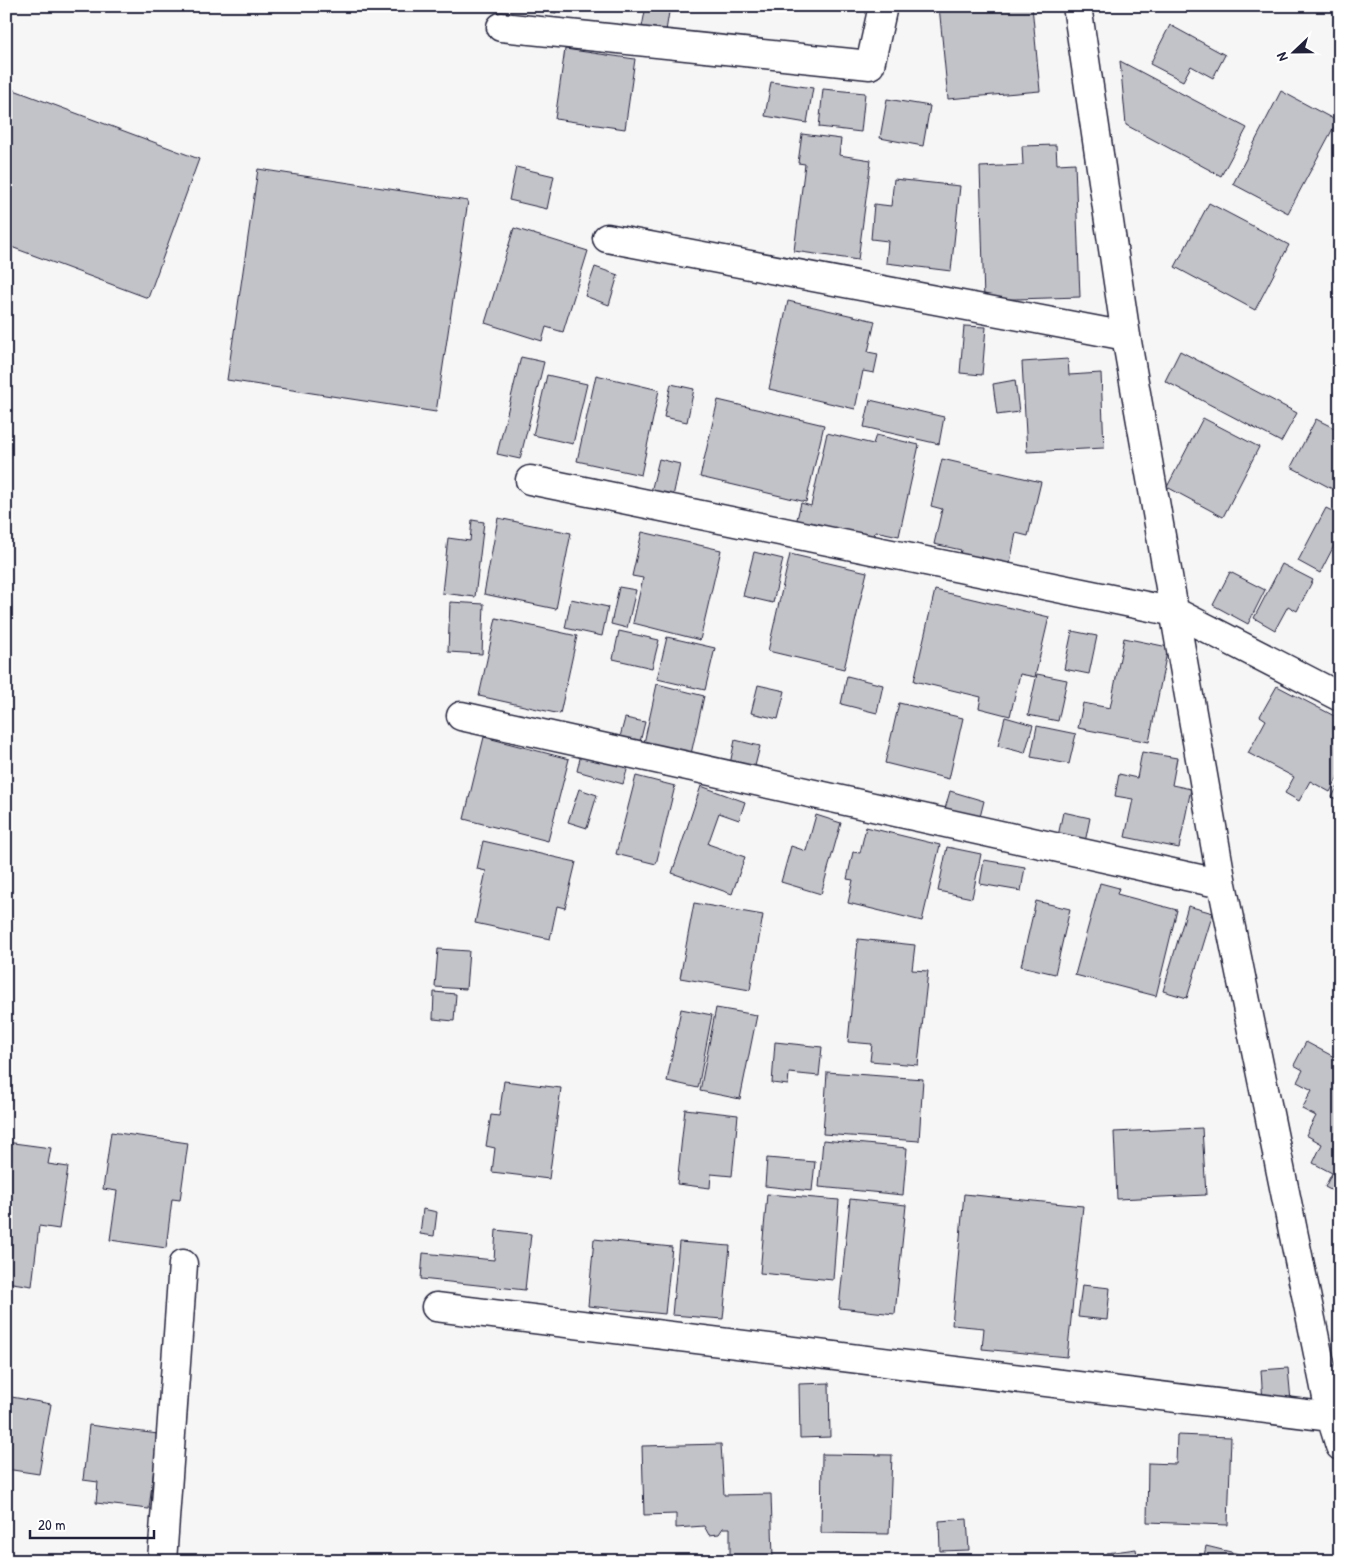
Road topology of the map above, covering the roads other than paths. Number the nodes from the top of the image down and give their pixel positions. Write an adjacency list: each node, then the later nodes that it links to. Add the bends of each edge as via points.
1 (883, 6): 3 (street, via 870,65)
2 (1077, 6): 5 (street)
3 (501, 27)
4 (607, 238): 5 (street)
5 (1126, 336): 7 (street)
6 (530, 480): 7 (street)
7 (1175, 612): 8 (street); 10 (street)
8 (1340, 697)
9 (461, 716): 10 (street)
10 (1222, 884): 13 (street)
11 (183, 1264): 15 (street)
12 (436, 1307): 13 (street)
13 (1331, 1417): 14 (street)
14 (1340, 1446)
15 (162, 1561)

